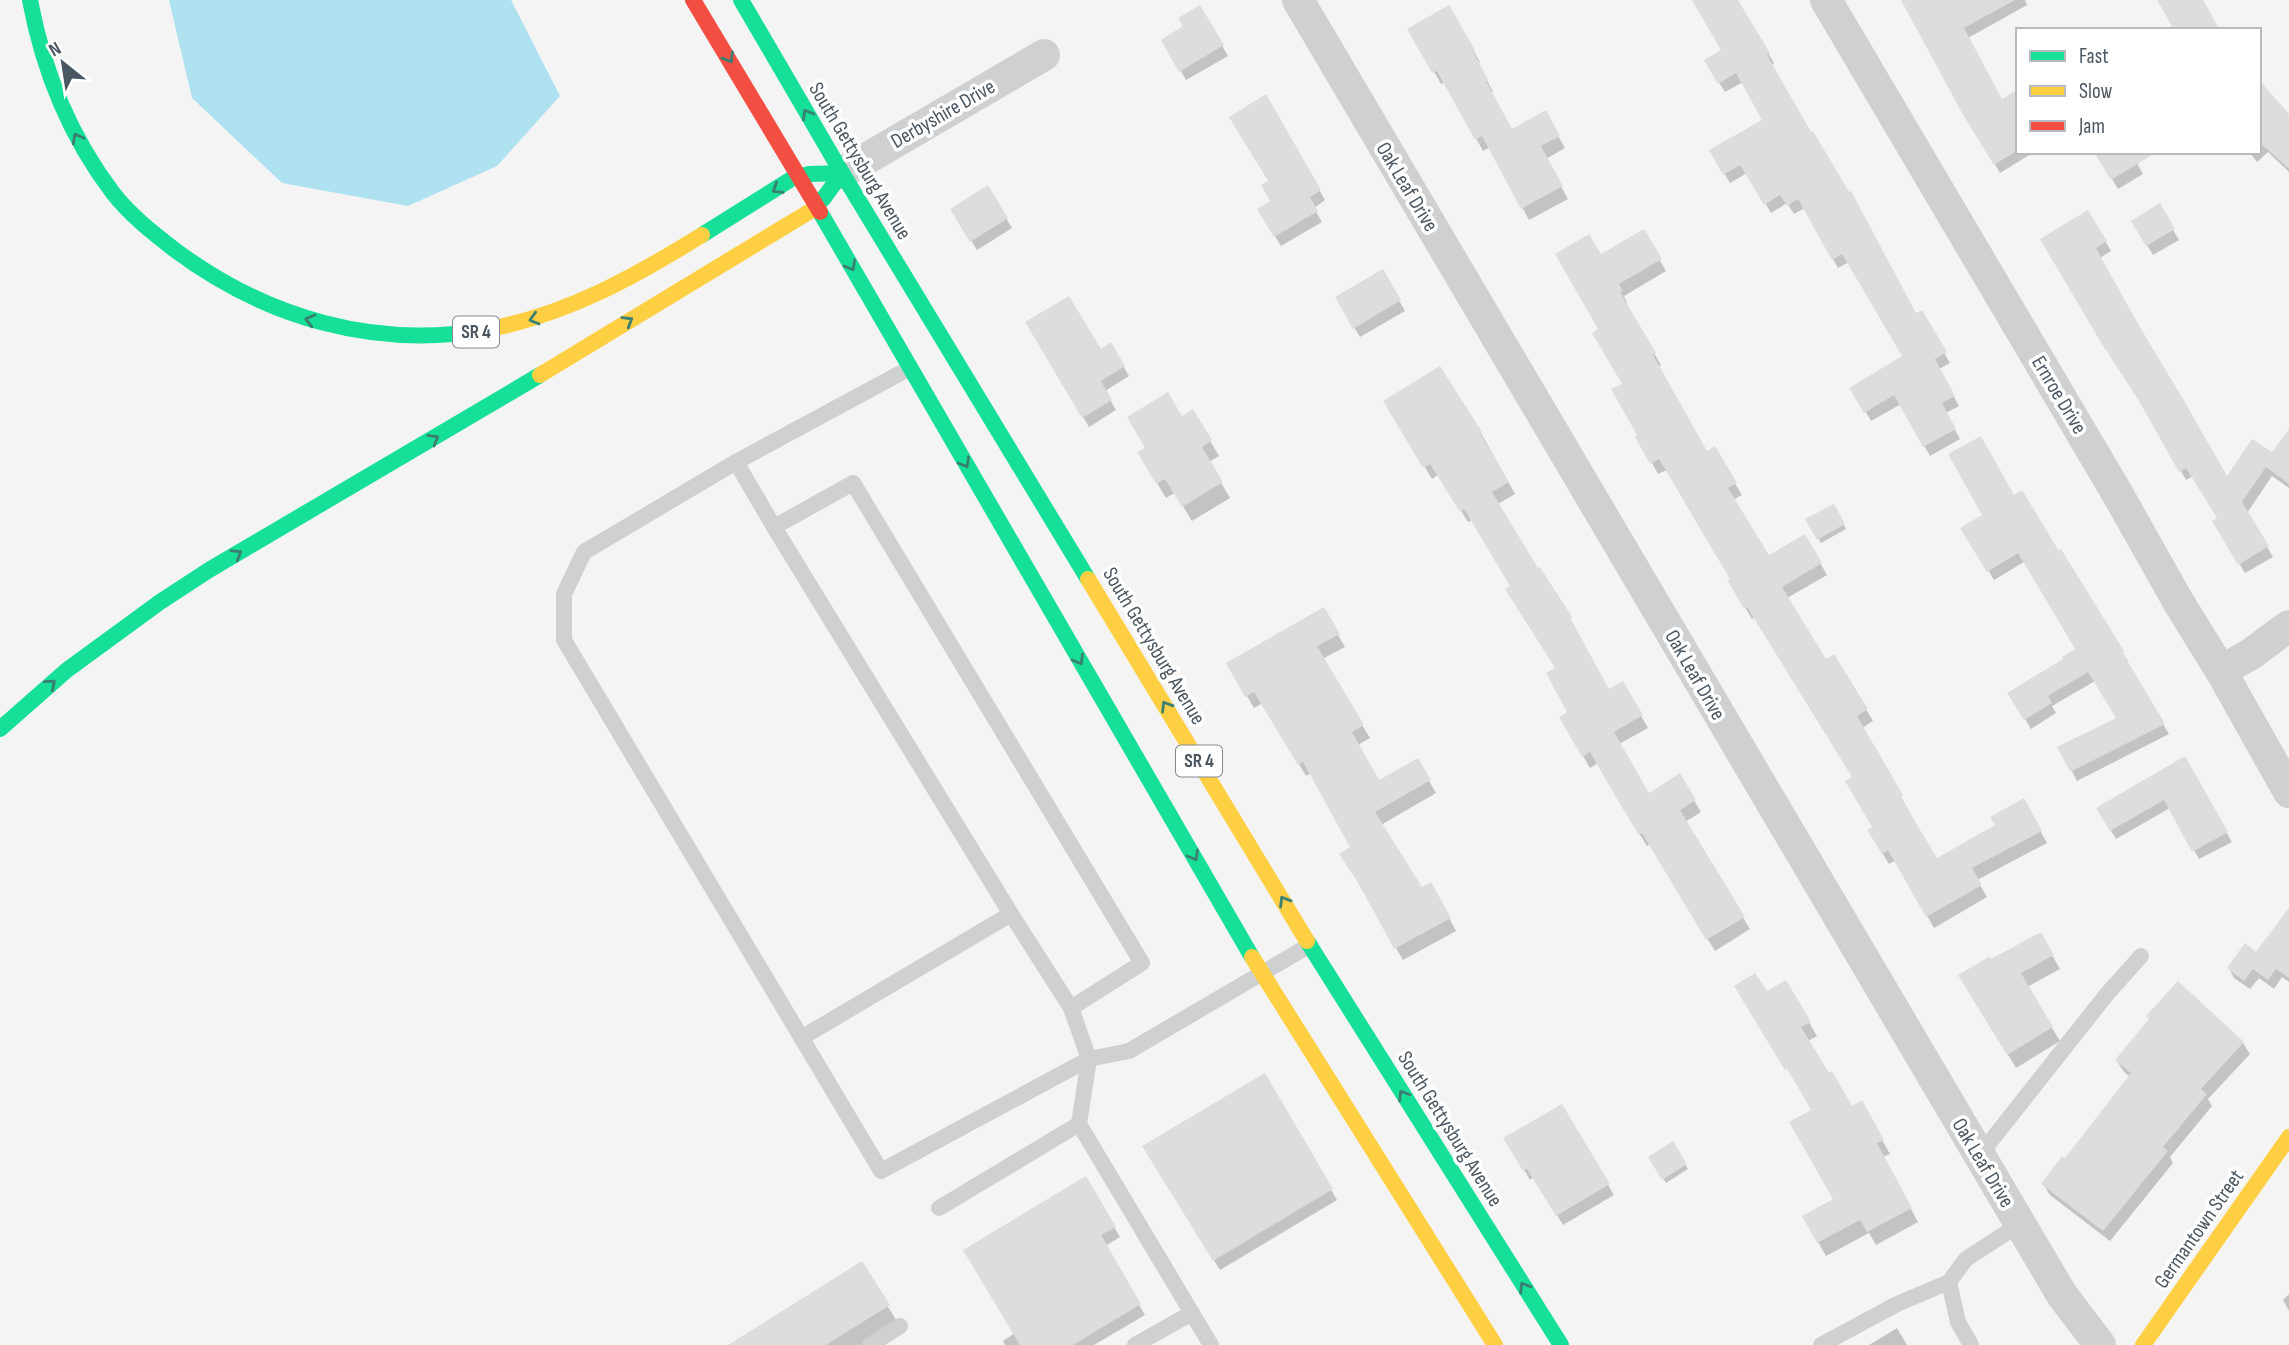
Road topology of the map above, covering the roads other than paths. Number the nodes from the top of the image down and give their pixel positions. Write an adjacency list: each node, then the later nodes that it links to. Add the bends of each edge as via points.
1 (30, 0): 8 (main road, SR 4, one-way to 1, via 634,275 542,317 475,332 408,336 307,321 266,306 181,257 114,195 61,107 45,65)
2 (693, 0): 8 (main road, SR 4, one-way to 8)
3 (741, 0): 7 (main road, South Gettysburg Avenue, one-way to 3)
4 (1298, 0): 26 (street, Oak Leaf Drive)
5 (1826, 0): 14 (street, Ernroe Drive)
6 (1044, 55): 7 (street, Derbyshire Drive)
7 (842, 173): 8 (main road, SR 4); 9 (main road, Derbyshire Drive); 18 (main road, South Gettysburg Avenue / SR 4, one-way to 7)
8 (799, 176): 9 (main road, SR 4)
9 (817, 206): 10 (main road, SR 4, one-way to 10); 15 (main road, one-way to 9, via 67,670 160,601)
10 (910, 368): 11 (lane); 20 (main road, SR 4, one-way to 20)
11 (736, 462): 12 (lane); 22 (lane, via 584,552 564,594 564,640)
12 (774, 527): 17 (lane); 21 (lane, via 853,483 1142,963)
13 (2289, 626): 14 (street)
14 (2221, 671): 16 (street, Ernroe Drive)
15 (0, 729)
16 (2289, 792)
17 (1011, 914): 21 (lane); 22 (lane)
18 (1311, 945): 20 (lane); 36 (main road, South Gettysburg Avenue / SR 4, one-way to 18)
19 (2141, 956): 26 (lane)
20 (1262, 974): 23 (lane, via 1129,1051); 35 (main road, SR 4)
21 (1071, 1008): 23 (lane)
22 (802, 1038): 23 (lane, via 881,1171)
23 (1089, 1059): 24 (lane)
24 (1079, 1124): 27 (lane); 30 (lane)
25 (2289, 1138): 40 (main road, Germantown Street)
26 (1979, 1156): 28 (street, Oak Leaf Drive)
27 (939, 1208)
28 (2020, 1224): 29 (lane, via 1966,1259); 39 (street, Oak Leaf Drive, via 2062,1296)
29 (1949, 1282): 37 (lane); 38 (lane, via 1958,1322)
30 (1192, 1312): 33 (lane); 34 (lane)
31 (900, 1326): 32 (lane)
32 (870, 1345)
33 (1135, 1345)
34 (1211, 1345)
35 (1496, 1345)
36 (1561, 1345)
37 (1821, 1345)
38 (1971, 1345)
39 (2100, 1345)
40 (2143, 1345)

